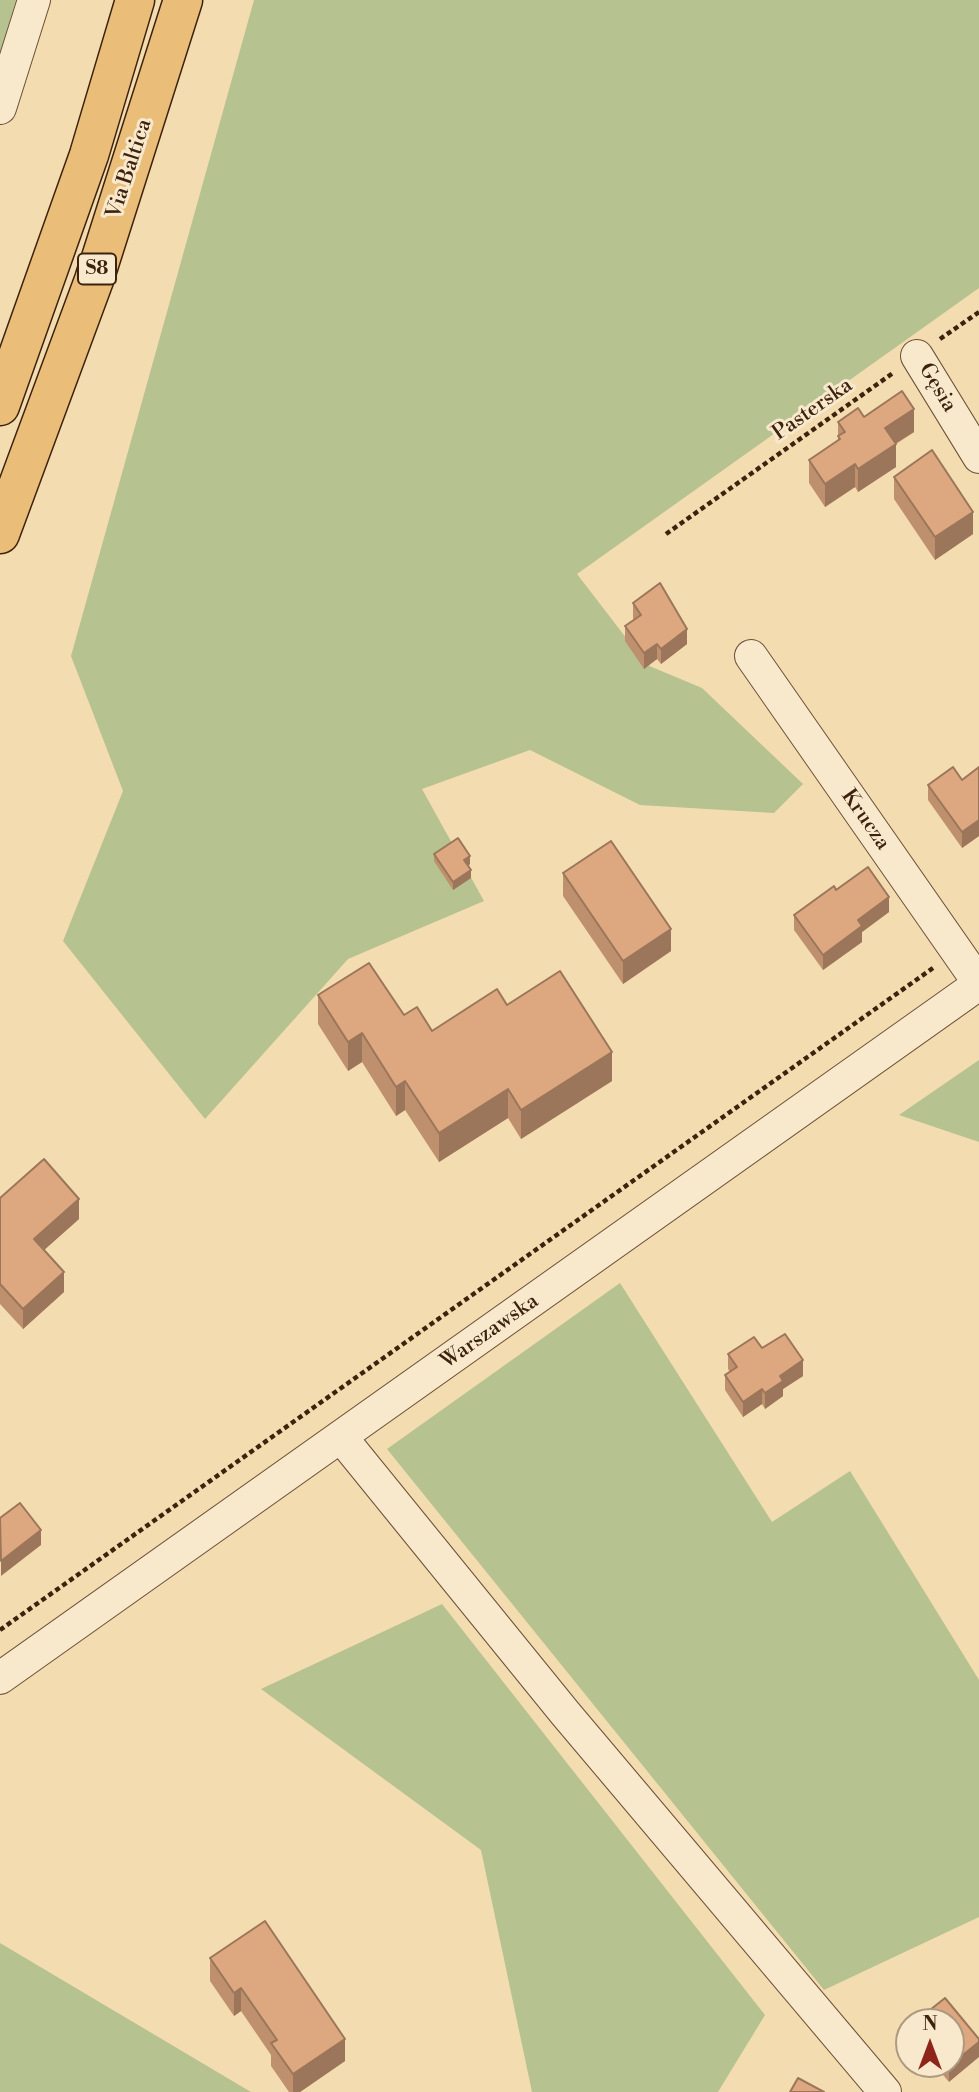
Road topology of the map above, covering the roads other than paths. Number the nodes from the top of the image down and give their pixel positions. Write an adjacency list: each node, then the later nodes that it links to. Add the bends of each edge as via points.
1 (34, 0): 4 (street)
2 (135, 0): 6 (highway, Via Baltica / S8, via 89,155)
3 (183, 0): 8 (highway, Via Baltica / S8, via 94,280)
4 (0, 108)
5 (917, 356): 7 (street, Gęsia)
6 (0, 406)
7 (979, 457)
8 (0, 534)
9 (751, 656): 10 (street, Krucza)
10 (979, 984): 11 (street, Warszawska)
11 (341, 1437): 12 (street, Warszawska); 13 (street, via 565,1713)
12 (0, 1678)
13 (885, 2092)

